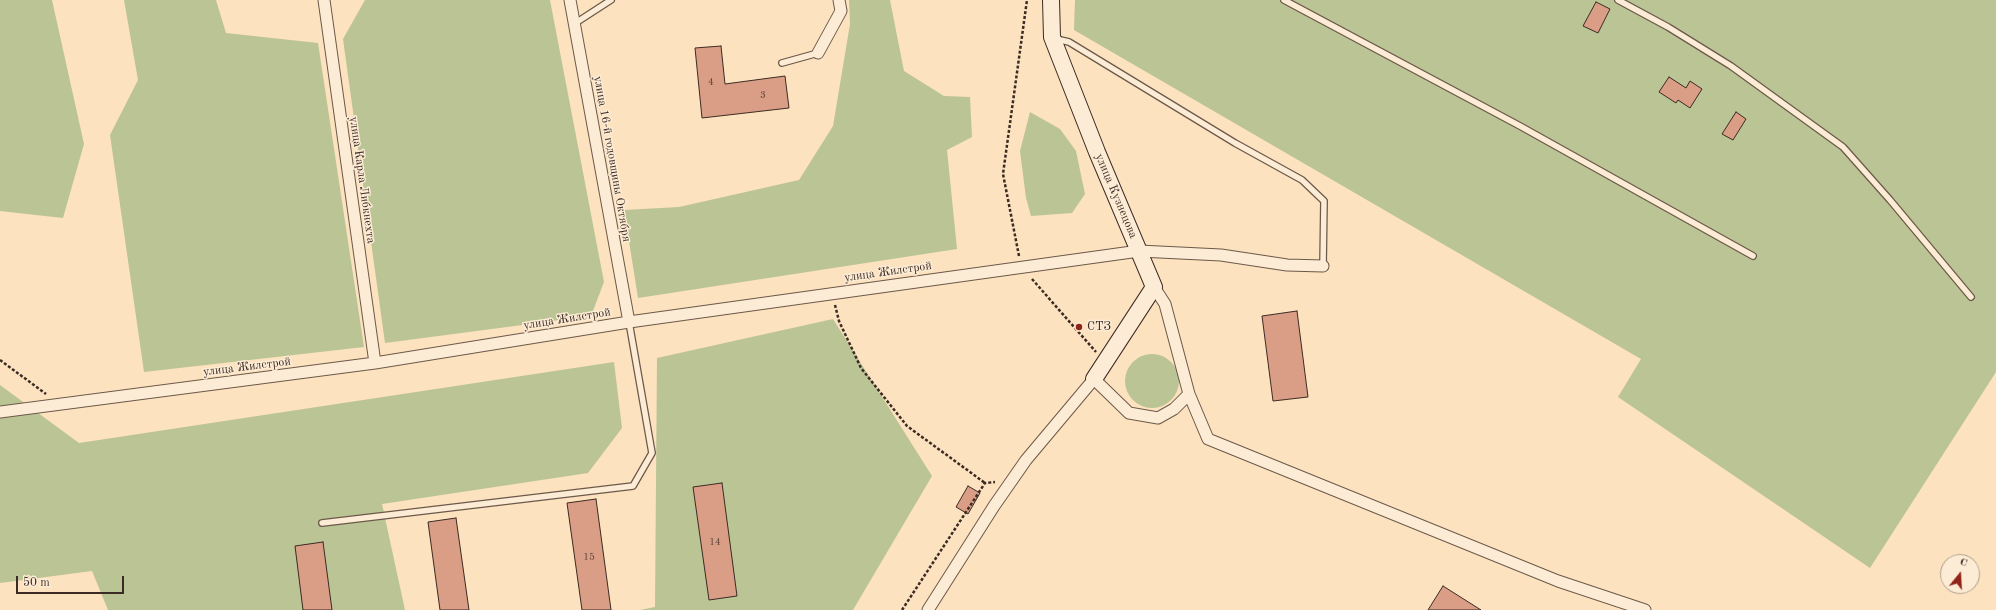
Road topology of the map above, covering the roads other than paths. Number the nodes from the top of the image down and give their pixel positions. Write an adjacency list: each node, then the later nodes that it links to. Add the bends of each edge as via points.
1 (324, 0): 17 (street, улица Карла Либкнехта)
2 (570, 0): 8 (street, улица 16-й годовщины Октября)
3 (611, 0): 8 (lane)
4 (839, 0): 10 (lane, via 841,12 818,53)
5 (1051, 0): 9 (street, улица Кузнецова)
6 (1284, 0): 12 (lane, via 1520,126)
7 (1618, 0): 15 (lane, via 1731,66 1843,147)
8 (574, 24): 16 (street, улица 16-й годовщины Октября)
9 (1052, 37): 11 (street, улица Кузнецова); 13 (lane, via 1068,42 1235,143 1302,180 1324,201)
10 (782, 62)
11 (1139, 251): 13 (street, улица Жилстрой, via 1221,255 1287,265); 14 (street, улица Кузнецова); 16 (street, улица Жилстрой)
12 (1753, 256)
13 (1323, 266)
14 (1154, 287): 18 (street); 19 (street, via 1165,304)
15 (1971, 297)
16 (629, 322): 17 (street, улица Жилстрой); 21 (lane, via 652,453 633,486)
17 (375, 363): 20 (street, улица Жилстрой)
18 (1094, 379): 19 (street, via 1129,413 1158,418 1174,410); 22 (street, via 1026,460)
19 (1189, 394): 23 (street, via 1208,439 1558,581)
20 (0, 412)
21 (322, 523)
22 (928, 610)
23 (1646, 610)

